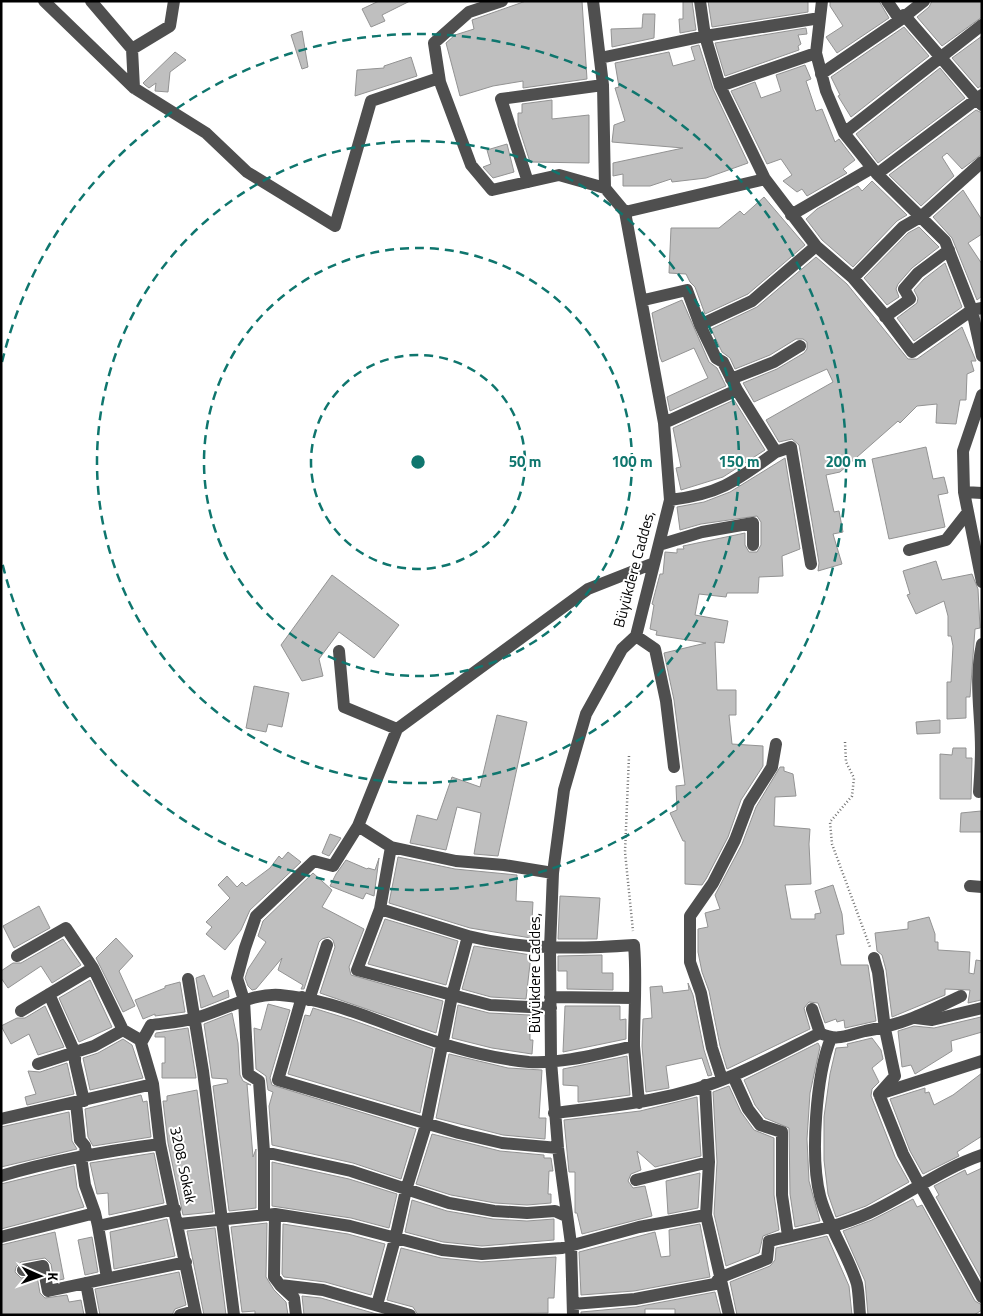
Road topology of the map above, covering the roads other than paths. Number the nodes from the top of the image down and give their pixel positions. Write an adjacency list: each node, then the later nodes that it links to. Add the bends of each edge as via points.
1 (44, 1): 21 (street)
2 (91, 1): 13 (street)
3 (174, 1): 13 (street, via 170,26)
4 (502, 1): 18 (street, via 469,12 434,43)
5 (593, 1): 15 (street)
6 (700, 1): 12 (street)
7 (887, 1): 10 (street)
8 (924, 1): 10 (street)
9 (823, 7): 12 (street); 14 (street)
10 (902, 18): 16 (street, via 924,36); 17 (street)
11 (982, 25): 16 (street)
12 (704, 36): 15 (street); 20 (street)
13 (132, 50): 21 (street)
14 (816, 53): 17 (street); 20 (street)
15 (600, 58): 19 (street)
16 (940, 59): 22 (street); 23 (street)
17 (821, 74): 23 (street)
18 (439, 78): 21 (street, via 371,101 335,226 247,172 206,134); 27 (street, via 471,165 492,190)
19 (603, 85): 27 (street, via 501,99); 28 (street)
20 (720, 86): 26 (street)
21 (134, 88)
22 (980, 100): 25 (street)
23 (844, 133): 25 (street)
24 (982, 162): 31 (street)
25 (874, 171): 30 (street); 31 (street)
26 (765, 179): 29 (street); 30 (street)
27 (528, 182): 28 (street, via 559,175)
28 (605, 188): 29 (street)
29 (625, 212): 35 (street, Büyükdere Caddes,)
30 (791, 215): 32 (street)
31 (922, 216): 33 (street); 34 (street, via 903,227)
32 (816, 246): 34 (street); 38 (street, via 752,301)
33 (949, 250): 36 (street); 37 (street, via 918,273 904,289 910,299)
34 (853, 278): 37 (street)
35 (644, 300): 38 (street, via 687,290); 44 (street, Büyükdere Caddes,)
36 (977, 309): 37 (street, via 912,352); 40 (street)
37 (885, 317)
38 (700, 325): 41 (street, via 716,358 723,362)
39 (800, 346): 41 (street)
40 (982, 356)
41 (734, 384): 44 (street); 45 (street)
42 (982, 395): 43 (street)
43 (978, 418): 46 (street, via 963,451)
44 (664, 423): 48 (street, Büyükdere Caddes,)
45 (776, 452): 48 (street, via 722,489); 55 (street, via 791,447)
46 (964, 492): 47 (street); 49 (street)
47 (982, 493)
48 (670, 500): 50 (street, Büyükdere Caddes,)
49 (968, 512): 52 (street, via 946,540); 53 (street)
50 (659, 545): 51 (street, via 702,532 753,523); 54 (street, Büyükdere Caddes,)
51 (753, 545)
52 (909, 550)
53 (980, 560): 56 (street)
54 (654, 564): 57 (street, Büyükdere Caddes,); 61 (street, via 588,589)
55 (811, 564)
56 (982, 582)
57 (636, 636): 64 (street, via 655,649 666,701); 68 (street, Büyükdere Caddes,, via 622,649 586,714 564,790)
58 (982, 644): 60 (street, via 978,665)
59 (339, 651): 61 (street, via 344,707)
60 (979, 692): 63 (street)
61 (397, 729): 66 (street)
62 (776, 744): 99 (street, via 772,767 749,803 735,840 712,883 690,916 690,962 701,993 712,1048)
63 (981, 748): 65 (street)
64 (674, 768)
65 (979, 792)
66 (358, 826): 67 (street); 82 (street, via 333,866 314,860 256,916 237,978)
67 (391, 847): 68 (street, via 456,861); 69 (street)
68 (553, 873): 72 (street, Büyükdere Caddes,)
69 (380, 909): 70 (street); 78 (street, via 357,970)
70 (468, 936): 72 (street); 78 (street)
71 (327, 944): 81 (street)
72 (550, 948): 80 (street, via 634,945); 83 (street, Büyükdere Caddes,)
73 (18, 956): 75 (street, via 66,928)
74 (874, 958): 89 (street)
75 (93, 968): 77 (street); 90 (street)
76 (188, 979): 87 (street)
77 (49, 994): 86 (street); 95 (street)
78 (452, 996): 83 (street, via 490,1005); 93 (street)
79 (961, 996): 88 (street)
80 (634, 998): 83 (street); 94 (street)
81 (305, 999): 82 (street, via 277,995); 93 (street, via 344,1007); 100 (street)
82 (244, 1000): 87 (street); 101 (street, via 248,1074)
83 (550, 1003): 96 (street, Büyükdere Caddes,)
84 (982, 1008): 88 (street, via 932,1020)
85 (812, 1009): 91 (street)
86 (20, 1011)
87 (195, 1018): 92 (street, via 151,1025); 124 (street)
88 (916, 1018): 89 (street)
89 (884, 1029): 91 (street); 104 (street, via 895,1076)
90 (123, 1030): 92 (street); 95 (street)
91 (825, 1035): 99 (street); 127 (street, via 816,1160 820,1196)
92 (142, 1041): 102 (street, 3208. Sokak)
93 (443, 1044): 96 (street, via 530,1062); 109 (street)
94 (634, 1046): 96 (street); 106 (street)
95 (75, 1053): 98 (street); 105 (street)
96 (551, 1061): 107 (street, Büyükdere Caddes,)
97 (982, 1061): 104 (street)
98 (38, 1064)
99 (728, 1078): 103 (street); 128 (street, via 760,1125 782,1132 782,1194)
100 (278, 1080): 101 (street, via 265,1077); 109 (street)
101 (259, 1081): 112 (street)
102 (153, 1084): 105 (street); 110 (street, 3208. Sokak)
103 (705, 1085): 106 (street); 115 (street)
104 (879, 1094): 118 (street)
105 (80, 1102): 108 (street); 113 (street, via 80,1140 85,1146)
106 (639, 1103): 107 (street)
107 (554, 1114): 111 (street, Büyükdere Caddes,)
108 (1, 1119)
109 (426, 1125): 111 (street, via 502,1144); 119 (street)
110 (160, 1144): 113 (street); 120 (street, 3208. Sokak)
111 (558, 1148): 123 (street, Büyükdere Caddes,)
112 (264, 1152): 119 (street, via 351,1172); 121 (street)
113 (84, 1155): 116 (street); 125 (street, via 85,1185)
114 (982, 1155): 118 (street)
115 (708, 1162): 117 (street); 122 (street)
116 (1, 1176)
117 (636, 1180)
118 (919, 1185): 127 (street); 137 (street)
119 (406, 1190): 123 (street, via 449,1203 494,1211 555,1211); 130 (street)
120 (176, 1209): 125 (street); 126 (street, 3208. Sokak)
121 (270, 1214): 124 (street); 130 (street, via 350,1226); 138 (street, via 274,1276)
122 (706, 1214): 131 (street); 135 (street)
123 (566, 1216): 131 (street, Büyükdere Caddes,)
124 (221, 1219): 126 (street); 145 (street)
125 (97, 1220): 129 (street); 134 (street)
126 (179, 1224): 132 (street, 3208. Sokak)
127 (832, 1228): 128 (street); 149 (street, via 857,1285)
128 (788, 1236): 135 (street, via 768,1241 767,1259)
129 (1, 1237)
130 (395, 1240): 131 (street, via 482,1254 562,1248); 140 (street)
131 (571, 1244): 141 (street, Büyükdere Caddes,)
132 (186, 1262): 134 (street); 142 (street, 3208. Sokak)
133 (23, 1270): 136 (street, via 43,1266 48,1291)
134 (107, 1278): 136 (street)
135 (719, 1278): 141 (street, via 715,1284); 148 (street)
136 (86, 1283): 143 (street)
137 (978, 1283): 139 (street)
138 (280, 1285): 140 (street, via 323,1290); 146 (street, via 294,1298)
139 (982, 1297)
140 (377, 1305): 147 (street)
141 (573, 1309)
142 (196, 1313): 144 (street)
143 (92, 1315)
144 (180, 1315)
145 (234, 1315)
146 (296, 1315)
147 (410, 1315)
148 (729, 1315)
149 (860, 1315)

